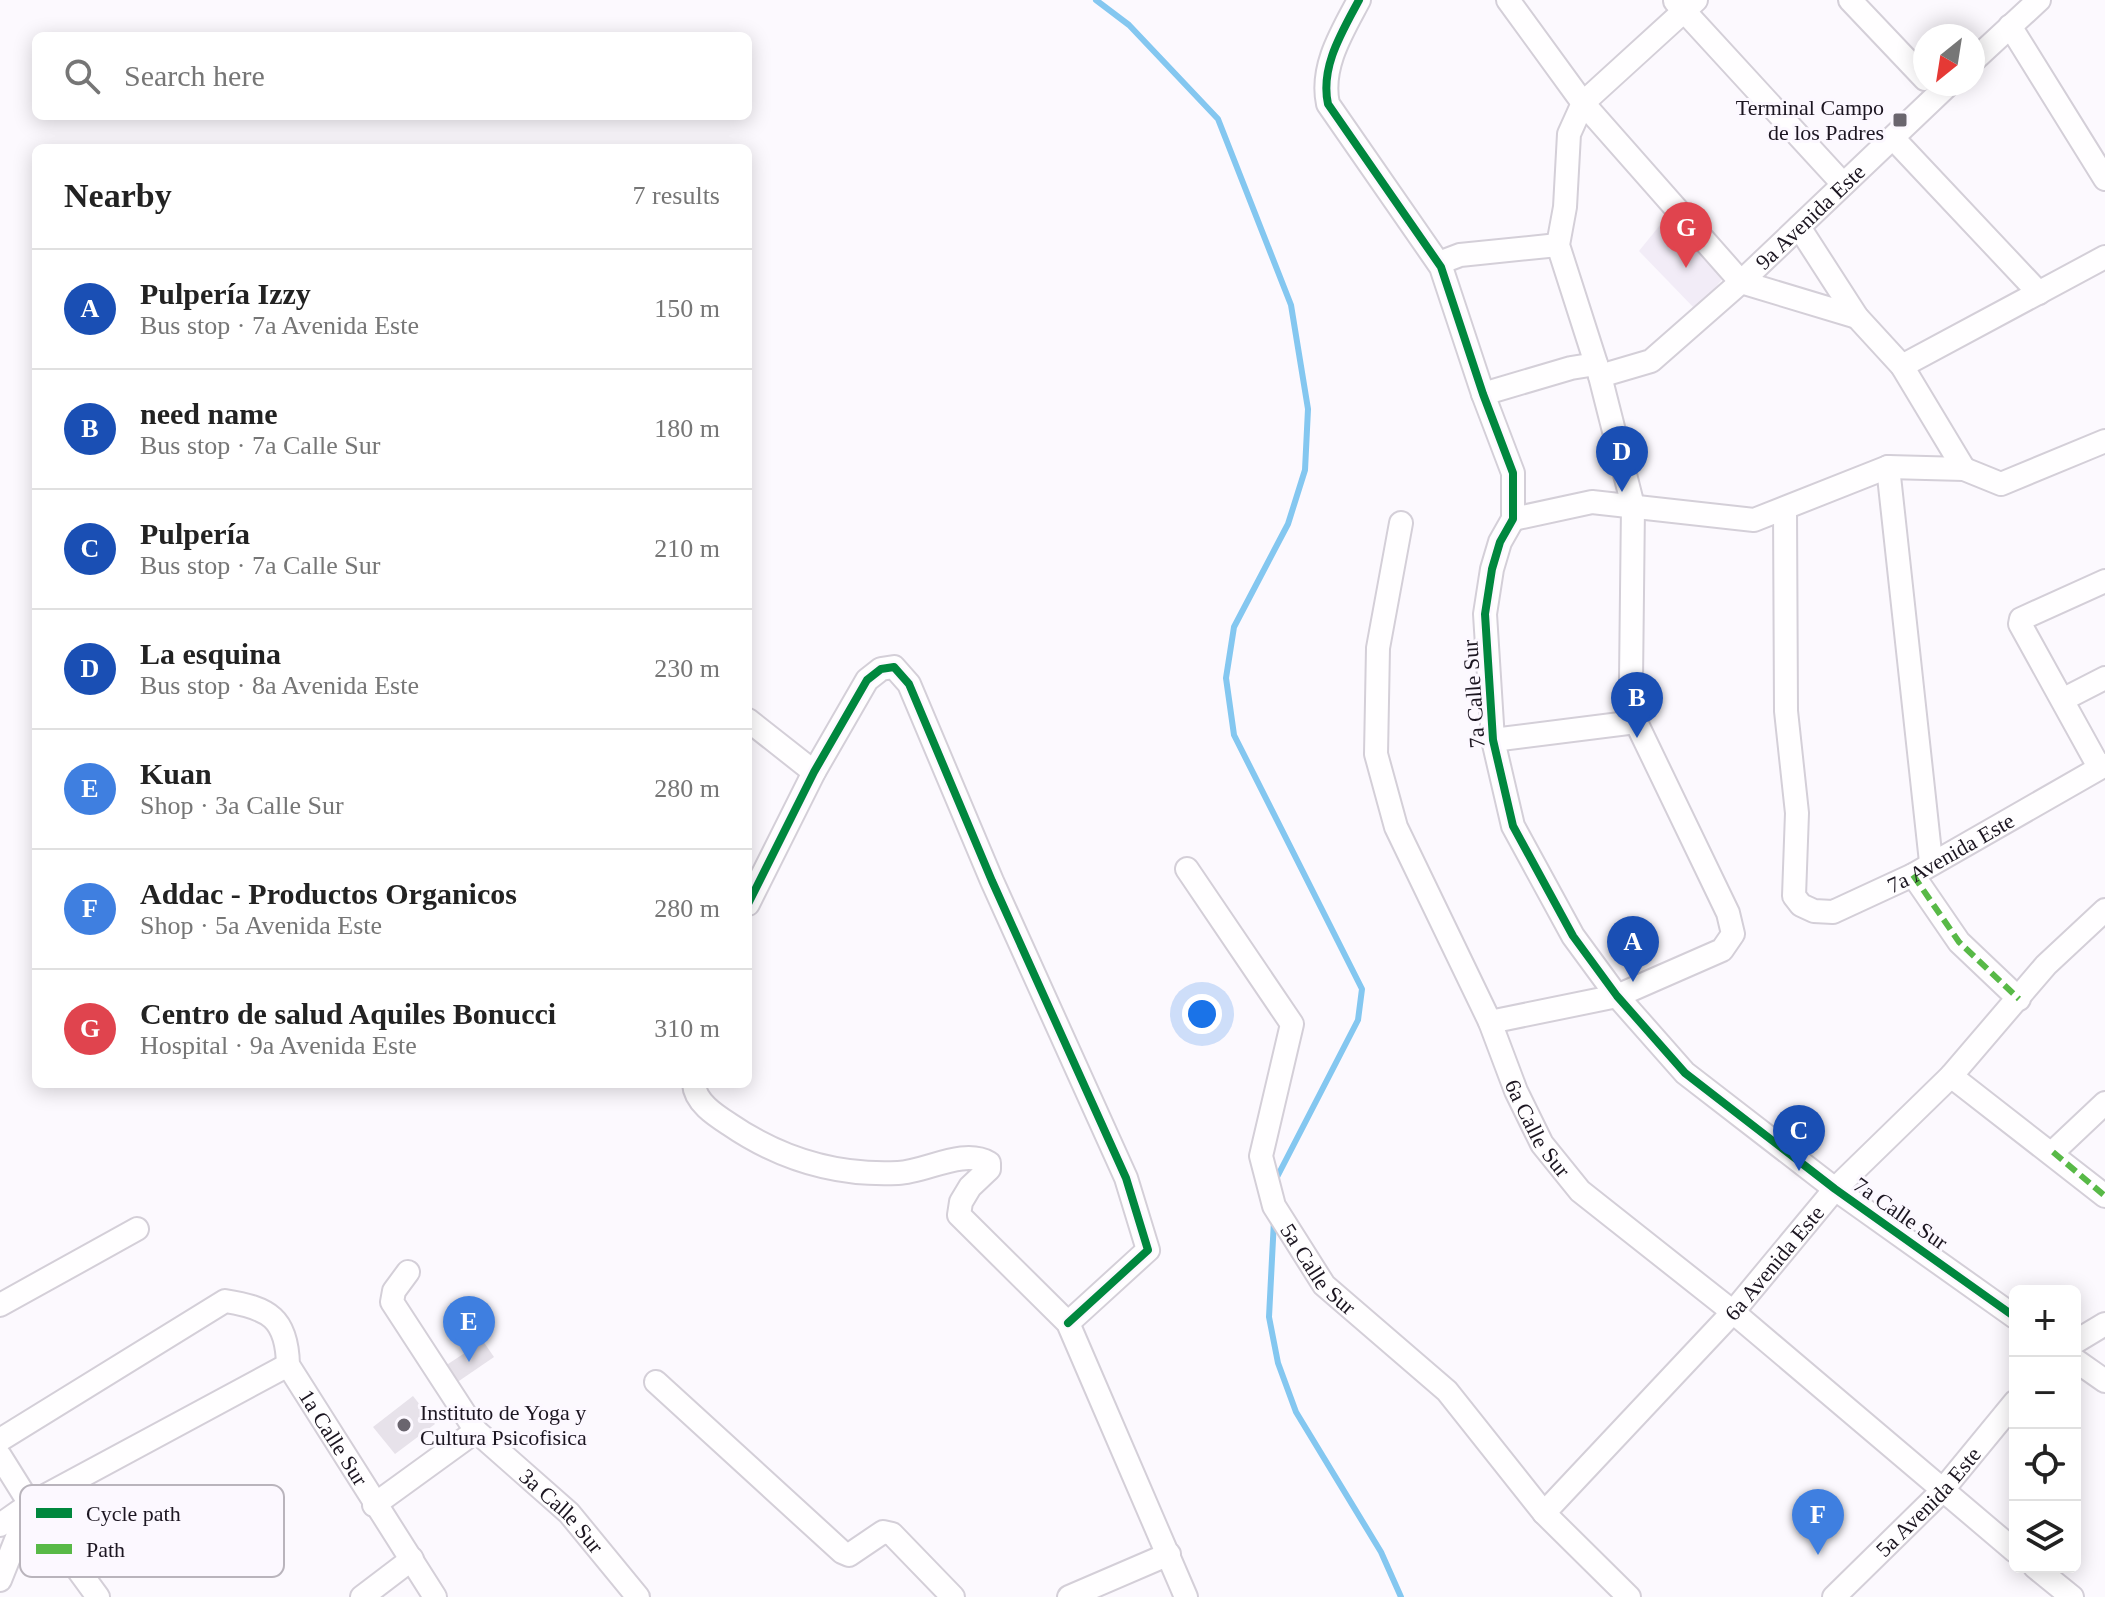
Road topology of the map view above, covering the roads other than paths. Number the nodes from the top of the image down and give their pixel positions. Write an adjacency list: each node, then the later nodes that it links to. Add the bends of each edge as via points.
1 (1359, 0): 17 (street, 7a Calle Sur, via 1328,66 1328,104)
2 (1508, 0): 10 (street)
3 (1850, 0): 8 (street)
4 (2031, 3): 6 (street)
5 (1685, 4): 10 (street); 13 (street)
6 (2010, 26): 7 (street); 12 (street)
7 (1985, 50)
8 (1913, 62)
9 (1927, 96): 11 (street, 9a Avenida Este)
10 (1583, 103): 15 (street, via 1569,134); 18 (street)
11 (1893, 138): 13 (street, 9a Avenida Este); 19 (street)
12 (2105, 179)
13 (1843, 184): 14 (street, 9a Avenida Este)
14 (1799, 227): 18 (street, 9a Avenida Este); 20 (street)
15 (1560, 252): 17 (street, via 1460,255); 22 (street)
16 (2105, 257): 19 (street)
17 (1439, 263): 23 (street, 7a Calle Sur)
18 (1741, 282): 20 (street); 22 (street, 9a Avenida Este, via 1651,361)
19 (2039, 293): 21 (street)
20 (1857, 317): 21 (street)
21 (1902, 366): 26 (street)
22 (1598, 370): 23 (street, 9a Avenida Este, via 1571,368); 27 (street)
23 (1483, 394): 29 (street, 7a Calle Sur, via 1513,473)
24 (2105, 441): 26 (street, via 2001,484)
25 (1888, 467): 26 (street); 28 (street); 39 (street)
26 (1964, 469)
27 (1633, 506): 28 (street, via 1754,520); 29 (street, via 1592,502); 34 (street, via 1631,680)
28 (1785, 509): 41 (street, 7a Avenida Este, via 1786,711 1797,813 1794,896 1814,911 1833,912)
29 (1513, 519): 36 (street, 7a Calle Sur, via 1492,569 1485,614)
30 (1401, 523): 46 (street, 6a Calle Sur, via 1378,648 1376,754 1396,827)
31 (2105, 581): 33 (street, via 2020,622)
32 (2105, 678): 33 (street)
33 (2064, 699): 37 (street)
34 (1636, 722): 36 (street); 44 (street, via 1728,913 1733,934 1722,950)
35 (752, 723): 38 (street)
36 (1493, 740): 44 (street, 7a Calle Sur, via 1513,826 1573,936)
37 (2102, 766): 39 (street, 7a Avenida Este)
38 (814, 772): 42 (street); 58 (street, via 867,680 881,669 894,667 903,673 1126,1178 1148,1250)
39 (1931, 862): 41 (street, 7a Avenida Este)
40 (1187, 869): 74 (street, 5a Calle Sur, via 1292,1024 1261,1156 1274,1206 1324,1285 1447,1391)
41 (1913, 875): 45 (street, via 1959,942)
42 (752, 896)
43 (2105, 910): 45 (street, 6a Avenida Este, via 2046,965)
44 (1617, 996): 46 (street); 51 (street, 7a Calle Sur, via 1685,1073)
45 (2019, 999): 47 (street, 6a Avenida Este)
46 (1490, 1022): 56 (street, 6a Calle Sur, via 1542,1144 1580,1191)
47 (1951, 1076): 50 (street); 51 (street, 6a Avenida Este)
48 (694, 1088): 58 (street, via 711,1111 783,1157 843,1171 900,1173 969,1158 989,1163 961,1202 959,1215)
49 (2105, 1103): 50 (street)
50 (2053, 1152): 52 (street)
51 (1835, 1189): 56 (street, 6a Avenida Este); 57 (street, 7a Calle Sur)
52 (2105, 1196)
53 (137, 1229): 55 (street)
54 (408, 1272): 66 (street, 3a Calle Sur, via 392,1302)
55 (0, 1305)
56 (1733, 1312): 71 (street, 6a Calle Sur); 74 (street, 6a Avenida Este)
57 (2009, 1313)
58 (1068, 1323): 78 (street)
59 (2105, 1324): 60 (street)
60 (2081, 1338)
61 (2081, 1364): 63 (street)
62 (288, 1365): 67 (street, 1a Calle Sur, via 283,1330 272,1315 225,1301); 69 (street); 72 (street, 1a Calle Sur)
63 (2105, 1381)
64 (656, 1382): 87 (street, via 842,1552 849,1555 883,1532 892,1534)
65 (2009, 1409): 71 (street, 5a Avenida Este)
66 (476, 1431): 72 (street); 86 (street, 3a Calle Sur, via 569,1513)
67 (0, 1440)
68 (0, 1456): 70 (street)
69 (65, 1485)
70 (20, 1488)
71 (1941, 1492): 77 (street, 6a Calle Sur); 91 (street, 5a Avenida Este)
72 (374, 1505): 79 (street, 1a Calle Sur)
73 (20, 1511): 75 (street)
74 (1544, 1513): 90 (street, 5a Calle Sur)
75 (0, 1525)
76 (20, 1529): 82 (street)
77 (2009, 1546)
78 (1169, 1554): 88 (street); 89 (street)
79 (412, 1559): 84 (street); 85 (street, 1a Calle Sur)
80 (2042, 1573): 92 (street)
81 (83, 1577): 83 (street)
82 (0, 1580)
83 (98, 1597)
84 (362, 1597)
85 (435, 1597)
86 (638, 1597)
87 (953, 1597)
88 (1069, 1597)
89 (1186, 1597)
90 (1629, 1597)
91 (1834, 1597)
92 (2072, 1597)

